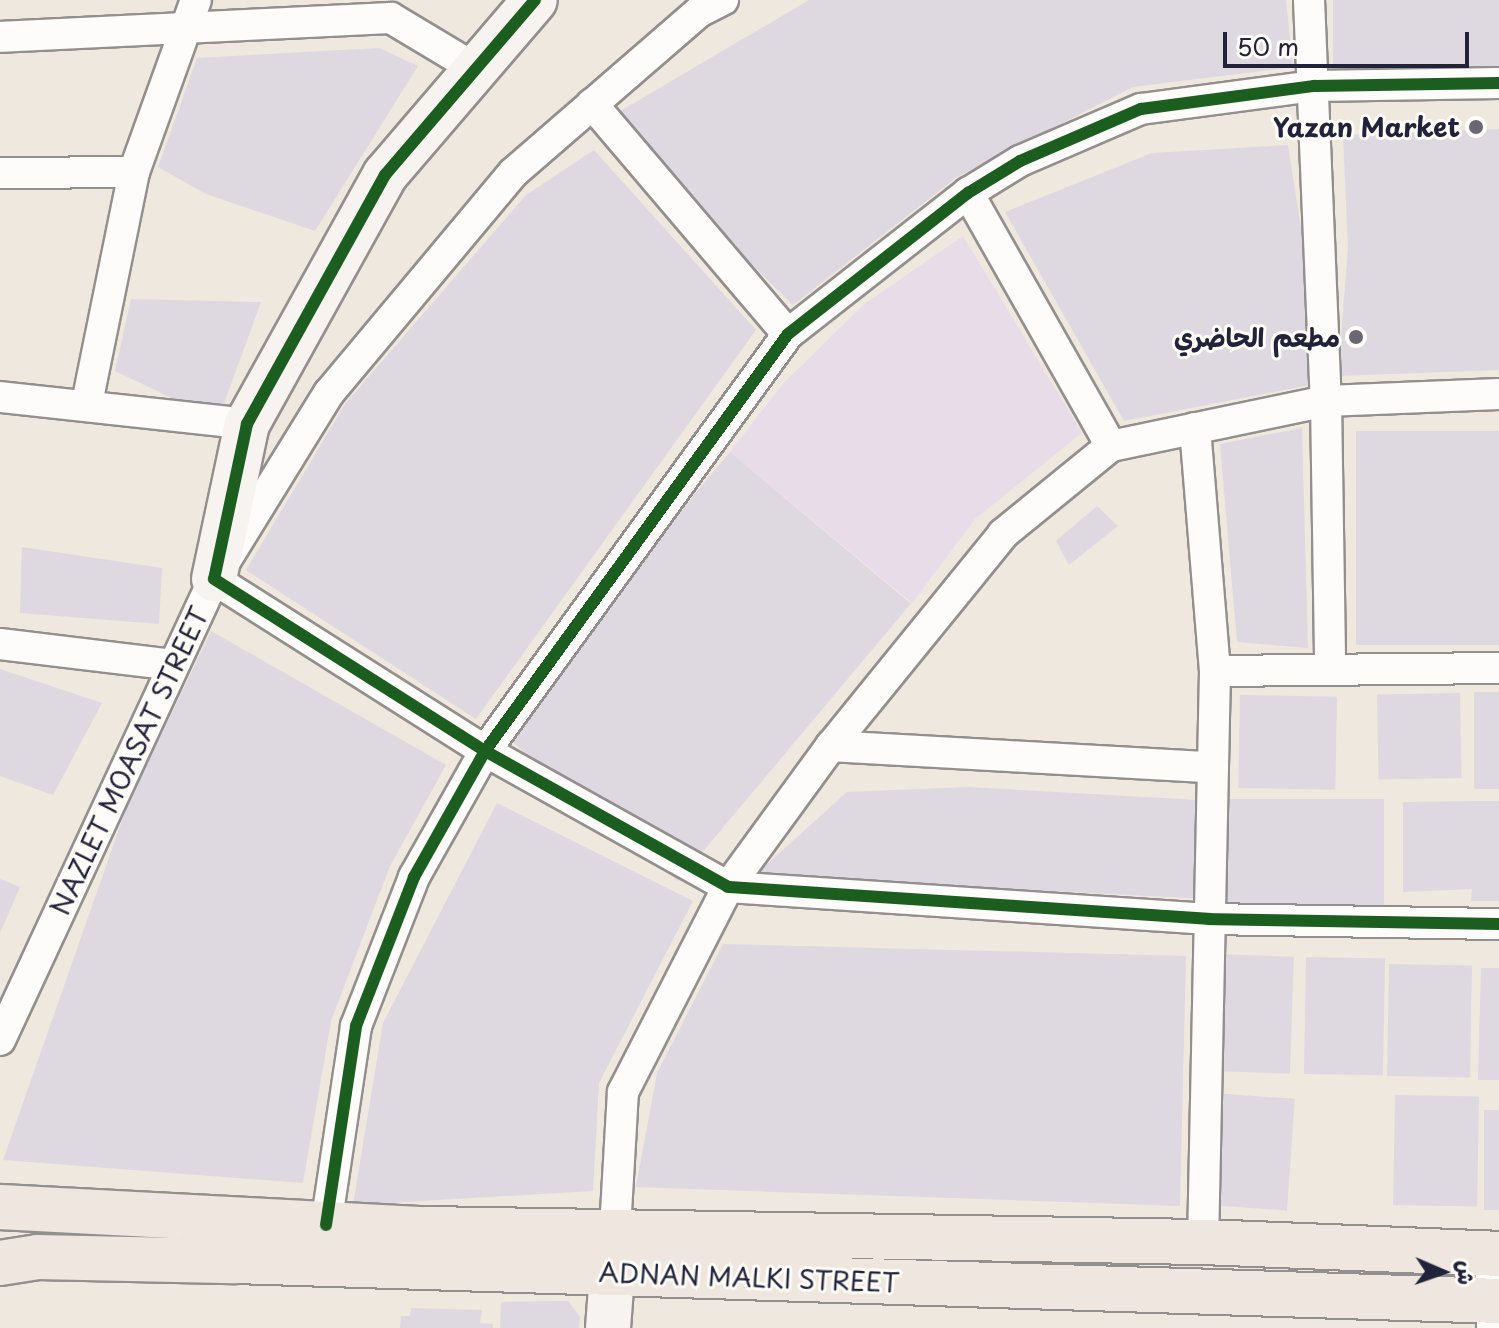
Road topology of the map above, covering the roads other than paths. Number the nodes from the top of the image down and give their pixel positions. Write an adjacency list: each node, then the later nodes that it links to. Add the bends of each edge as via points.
1 (196, 0): 6 (street)
2 (535, 0): 8 (street)
3 (723, 0): 11 (street, NAZLET MOASAT STREET, via 699,12)
4 (1309, 0): 10 (street)
5 (395, 9): 6 (street); 8 (street)
6 (185, 29): 7 (street); 12 (street)
7 (0, 37)
8 (476, 69): 20 (street, via 385,175)
9 (1499, 83): 10 (street)
10 (1314, 86): 14 (street, via 1141,109 1020,161); 18 (street)
11 (592, 104): 15 (street); 23 (street, NAZLET MOASAT STREET, via 513,173 329,393)
12 (134, 172): 13 (street); 19 (street)
13 (0, 173)
14 (968, 193): 15 (street); 22 (street)
15 (788, 334): 30 (street)
16 (1499, 394): 18 (street)
17 (0, 397): 19 (street)
18 (1326, 401): 21 (street); 27 (street)
19 (87, 403): 20 (street)
20 (247, 424): 23 (street)
21 (1195, 428): 22 (street); 28 (street)
22 (1111, 446): 29 (street, via 1003,534)
23 (214, 579): 25 (street, NAZLET MOASAT STREET); 30 (street)
24 (0, 644): 25 (street)
25 (173, 665): 35 (street, NAZLET MOASAT STREET)
26 (1499, 668): 27 (street)
27 (1330, 670): 28 (street)
28 (1215, 671): 31 (street)
29 (831, 746): 31 (street); 32 (street)
30 (485, 751): 32 (street); 37 (street, via 414,877 356,1026)
31 (1212, 767): 33 (street)
32 (728, 887): 33 (street); 39 (street, via 623,1092)
33 (1209, 919): 34 (street); 38 (street)
34 (1499, 924)
35 (0, 1040)
36 (0, 1207): 37 (main road, ADNAN MALKI STREET)
37 (326, 1225): 39 (main road, ADNAN MALKI STREET)
38 (1203, 1242): 39 (main road, ADNAN MALKI STREET); 40 (main road, ADNAN MALKI STREET)
39 (613, 1250): 41 (main road, ADNAN MALKI STREET, via 37,1257); 42 (main road, ADNAN MALKI STREET); 43 (street)
40 (1495, 1254): 42 (street)
41 (0, 1263)
42 (1493, 1310)
43 (608, 1328)

